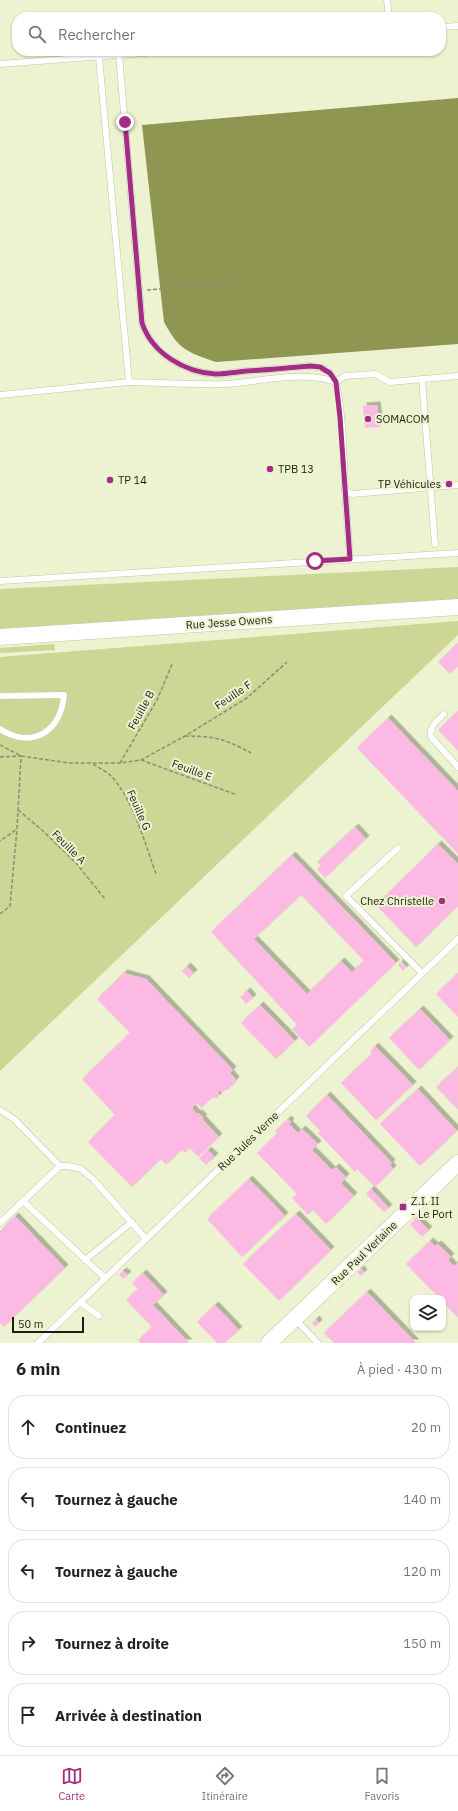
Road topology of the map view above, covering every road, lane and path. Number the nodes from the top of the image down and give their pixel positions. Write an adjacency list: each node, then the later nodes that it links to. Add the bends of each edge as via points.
1 (387, 0): 2 (lane)
2 (388, 12)
3 (458, 26): 4 (lane)
4 (446, 27)
5 (119, 56): 6 (lane); 9 (lane)
6 (99, 57): 7 (lane); 12 (lane)
7 (0, 64)
8 (239, 282): 9 (path)
9 (139, 291): 13 (lane, via 142,323 146,334 161,352 177,363 216,374 320,367 330,373)
10 (458, 376): 11 (lane)
11 (422, 379): 13 (lane, via 390,382 375,374 345,376); 16 (lane)
12 (129, 382): 13 (lane, via 223,384 322,377); 14 (lane)
13 (336, 382): 17 (lane)
14 (0, 395)
15 (458, 485): 16 (lane)
16 (430, 488): 17 (lane, via 352,494); 18 (lane)
17 (345, 491): 20 (lane)
18 (435, 544)
19 (458, 553): 20 (lane)
20 (350, 559): 21 (lane)
21 (0, 581)
22 (458, 607): 23 (main road, Rue Jesse Owens)
23 (0, 637)
24 (173, 662): 35 (path, Feuille B, via 157,700)
25 (287, 662): 29 (path, Feuille F, via 247,698)
26 (0, 696): 28 (lane, via 64,695 62,709 54,725 40,735 14,737)
27 (444, 714): 37 (lane, via 432,727 430,737)
28 (0, 729)
29 (185, 736): 31 (path, via 207,736 229,741); 34 (path, Feuille F)
30 (0, 745): 32 (path)
31 (251, 753)
32 (21, 756): 33 (path); 36 (path); 39 (path)
33 (0, 757)
34 (141, 760): 35 (path); 38 (path, Feuille E)
35 (120, 763): 36 (path)
36 (93, 764): 43 (path, Feuille G, via 111,776 120,789 135,818)
37 (458, 767)
38 (237, 795)
39 (18, 810): 40 (path); 44 (path, Feuille A, via 76,863)
40 (17, 829): 41 (path); 45 (path, via 10,906)
41 (0, 841)
42 (398, 848): 47 (lane, via 346,896)
43 (156, 874)
44 (105, 898)
45 (0, 914)
46 (458, 939): 47 (lane, Rue Jules Verne)
47 (422, 973): 54 (lane, Rue Jules Verne)
48 (0, 1110): 50 (lane, via 14,1119)
49 (458, 1162): 59 (main road, Rue Paul Verlaine)
50 (60, 1166): 51 (lane); 52 (lane, via 81,1169)
51 (24, 1202): 53 (lane); 55 (lane)
52 (132, 1222): 54 (lane); 55 (lane)
53 (0, 1223)
54 (146, 1239): 56 (lane, Rue Jules Verne)
55 (85, 1260): 56 (lane)
56 (105, 1278): 57 (lane, Rue Jules Verne)
57 (80, 1302): 58 (lane); 60 (lane, Rue Jules Verne)
58 (99, 1316)
59 (294, 1319): 61 (main road, Rue Paul Verlaine); 62 (lane)
60 (38, 1343)
61 (269, 1343)
62 (318, 1343)

